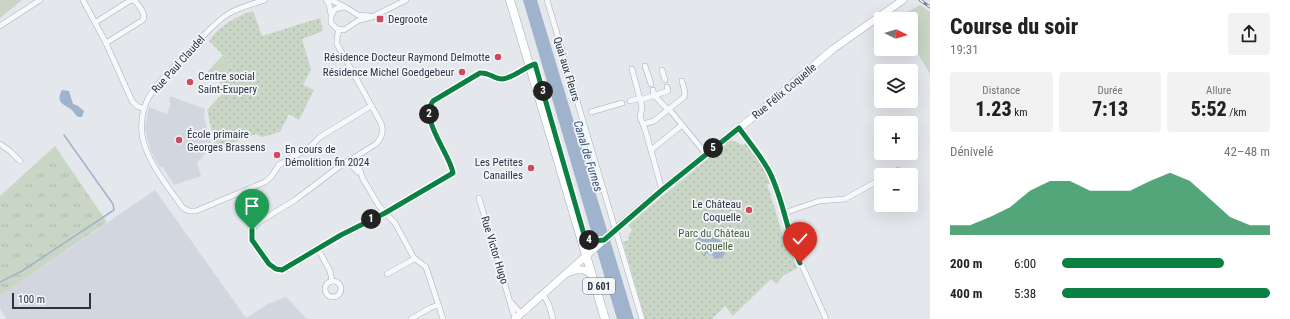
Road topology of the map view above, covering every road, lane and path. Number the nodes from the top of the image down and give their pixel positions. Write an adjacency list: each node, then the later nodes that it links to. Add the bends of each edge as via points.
1 (40, 0): 16 (street)
2 (83, 0): 15 (street)
3 (265, 0): 33 (street, Rue Paul Claudel, via 234,11 219,21 161,80)
4 (326, 0): 13 (street, via 331,7)
5 (330, 0): 11 (street)
6 (406, 0): 14 (street)
7 (510, 0): 20 (main road, D 601)
8 (515, 0): 20 (main road, D 601)
9 (547, 0): 51 (street, Quai aux Fleurs)
10 (903, 0): 38 (street, Rue Félix Coquelle, via 831,51)
11 (344, 6): 12 (street); 13 (street, via 336,8)
12 (351, 11): 14 (street, via 363,16); 17 (street, via 354,18)
13 (331, 14): 18 (street, via 331,23)
14 (378, 14): 17 (street, via 359,20)
15 (96, 22): 19 (street); 19 (street, via 132,0 143,13 142,21)
16 (0, 26)
17 (351, 26): 18 (street)
18 (339, 30): 32 (street, via 337,44)
19 (106, 43): 33 (street, via 132,101)
20 (532, 65): 49 (street, via 504,79 480,73 433,101 429,106 430,116 453,173); 52 (main road, D 601); 52 (main road, D 601)
21 (645, 66): 26 (street)
22 (632, 69): 29 (street)
23 (662, 70): 24 (street)
24 (665, 80)
25 (682, 81): 34 (street, via 685,96)
26 (651, 84)
27 (668, 89): 28 (street)
28 (654, 93): 29 (street); 34 (street)
29 (640, 99): 30 (street); 37 (street, via 640,116)
30 (630, 101)
31 (622, 103): 35 (street)
32 (371, 106): 33 (street, Rue Paul Claudel, via 279,165 265,182 198,210 189,211 183,208 163,179 144,144); 42 (street, via 382,126 382,136 376,144)
33 (144, 109)
34 (669, 109): 36 (street); 37 (street)
35 (591, 112)
36 (682, 125): 40 (street); 41 (street)
37 (644, 127): 40 (street)
38 (739, 128): 41 (street, Rue Félix Coquelle); 50 (street, via 769,172)
39 (0, 144): 43 (street)
40 (651, 150): 47 (street)
41 (706, 154): 47 (street, Rue Félix Coquelle)
42 (355, 157): 44 (street); 45 (street)
43 (20, 161)
44 (348, 161): 45 (street); 53 (street, via 296,200 259,222 251,232 253,242 269,264 276,269 283,269)
45 (363, 179): 49 (street)
46 (874, 183): 50 (street, via 845,198 819,200)
47 (662, 190): 51 (street, Rue Félix Coquelle)
48 (479, 198): 61 (street, Rue Victor Hugo)
49 (385, 213): 53 (street); 54 (street, via 395,223)
50 (784, 213): 68 (street, via 797,255)
51 (614, 230): 52 (street, Rue Félix Coquelle, via 604,240); 67 (street, Quai aux Fleurs)
52 (590, 247): 55 (street, Rue Félix Coquelle); 57 (main road, D 601); 66 (main road, D 601)
53 (318, 249): 58 (street, via 330,271)
54 (414, 259): 56 (street); 60 (street, via 426,267)
55 (567, 272): 57 (street, via 580,269); 59 (street, Rue Félix Coquelle)
56 (387, 274)
57 (591, 274): 65 (main road, D 601)
58 (332, 282)
59 (543, 294): 61 (street, Rue Félix Coquelle); 64 (street)
60 (438, 305): 62 (street); 63 (street)
61 (517, 317)
62 (411, 319)
63 (442, 319)
64 (553, 319)
65 (605, 319)
66 (609, 319)
67 (642, 319)
68 (826, 319)

